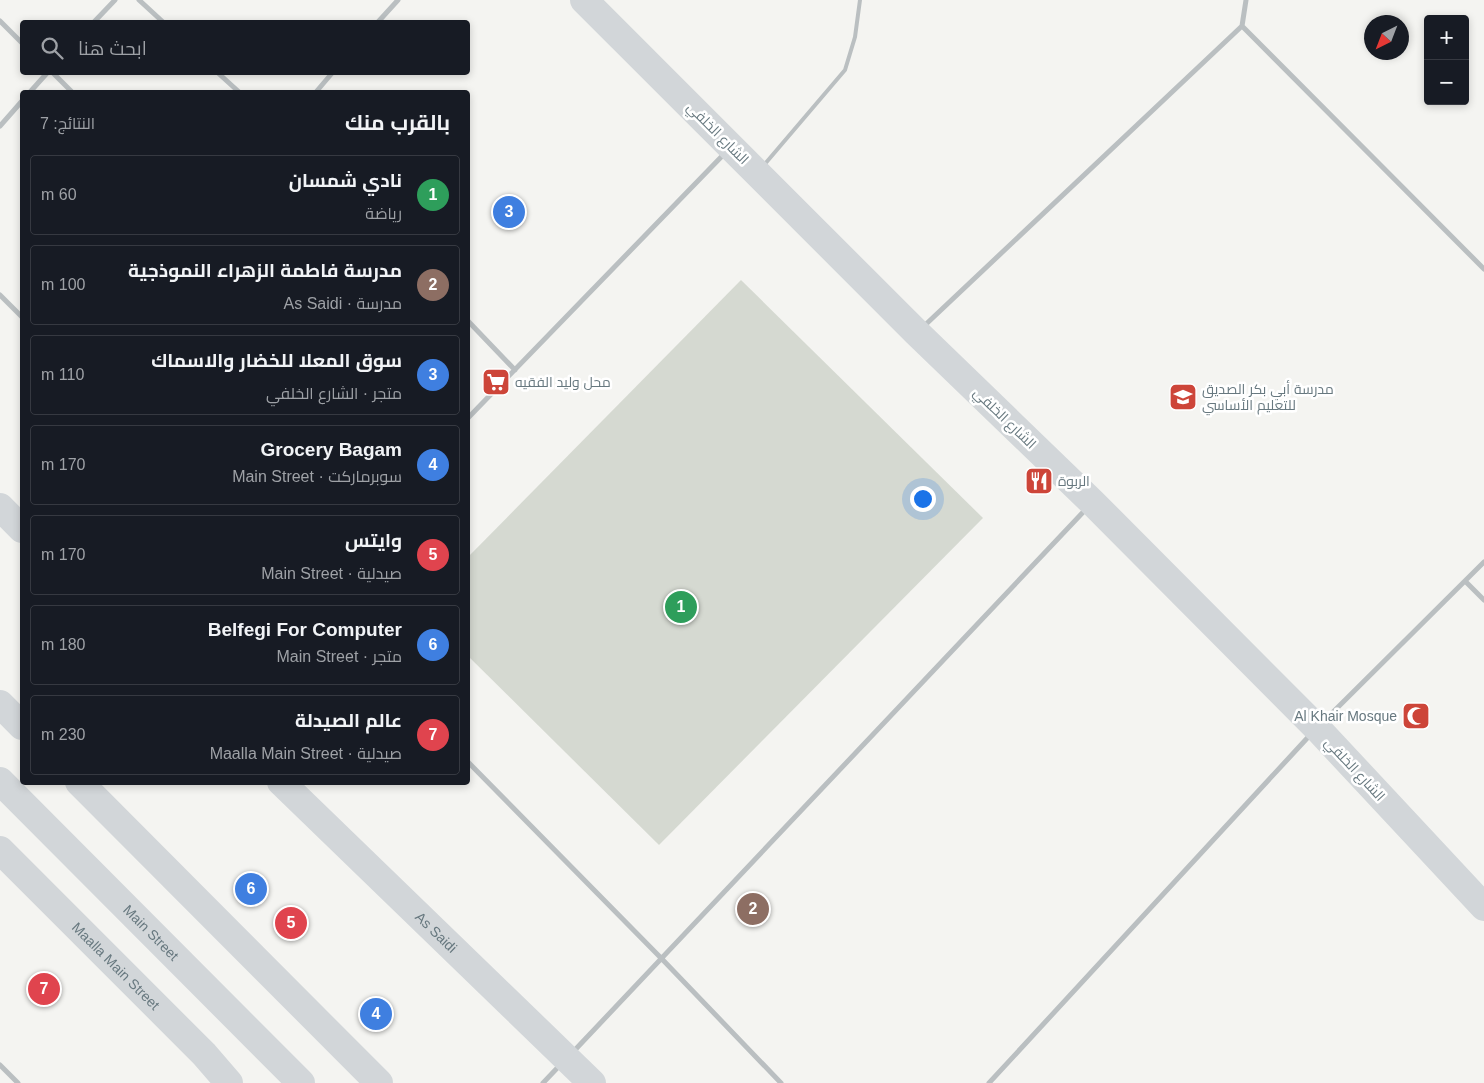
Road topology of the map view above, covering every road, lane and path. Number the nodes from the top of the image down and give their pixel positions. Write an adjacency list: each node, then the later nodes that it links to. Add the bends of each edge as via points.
1 (115, 0): 7 (street)
2 (138, 0): 8 (street)
3 (398, 0): 9 (street)
4 (584, 0): 23 (street, الشارع الخلفي)
5 (860, 0): 24 (lane, via 855,37 845,70)
6 (1246, 0): 11 (street)
7 (96, 20)
8 (161, 20)
9 (380, 20)
10 (0, 21): 12 (street)
11 (1242, 26): 25 (street); 29 (street)
12 (20, 41)
13 (45, 75): 17 (street)
14 (55, 75): 18 (street)
15 (220, 75): 19 (street)
16 (331, 75): 20 (street)
17 (32, 90)
18 (70, 90)
19 (237, 90)
20 (318, 90)
21 (20, 103): 22 (street)
22 (0, 126)
23 (731, 146): 24 (street, الشارع الخلفي); 30 (street)
24 (757, 173): 29 (street, الشارع الخلفي)
25 (1484, 269)
26 (0, 295): 27 (street)
27 (20, 315)
28 (470, 323): 30 (street)
29 (917, 333): 32 (street, الشارع الخلفي)
30 (515, 370): 31 (street)
31 (470, 416)
32 (1092, 502): 40 (street, الشارع الخلفي); 47 (street)
33 (0, 507): 34 (street)
34 (20, 527)
35 (1484, 562): 36 (street)
36 (1465, 581): 37 (street); 40 (street)
37 (1484, 600)
38 (0, 704): 39 (street)
39 (20, 724)
40 (1317, 728): 46 (street, الشارع الخلفي); 57 (street)
41 (470, 764): 47 (street)
42 (0, 780): 53 (street, Main Street)
43 (82, 785): 50 (street)
44 (284, 785): 48 (street, As Saidi)
45 (0, 850): 52 (street, Maalla Main Street)
46 (1484, 907)
47 (661, 958): 48 (street); 56 (street)
48 (566, 1058): 54 (street); 55 (street, As Saidi)
49 (0, 1065): 51 (street)
50 (367, 1079)
51 (18, 1083)
52 (229, 1083)
53 (301, 1083)
54 (543, 1083)
55 (592, 1083)
56 (781, 1083)
57 (989, 1083)

